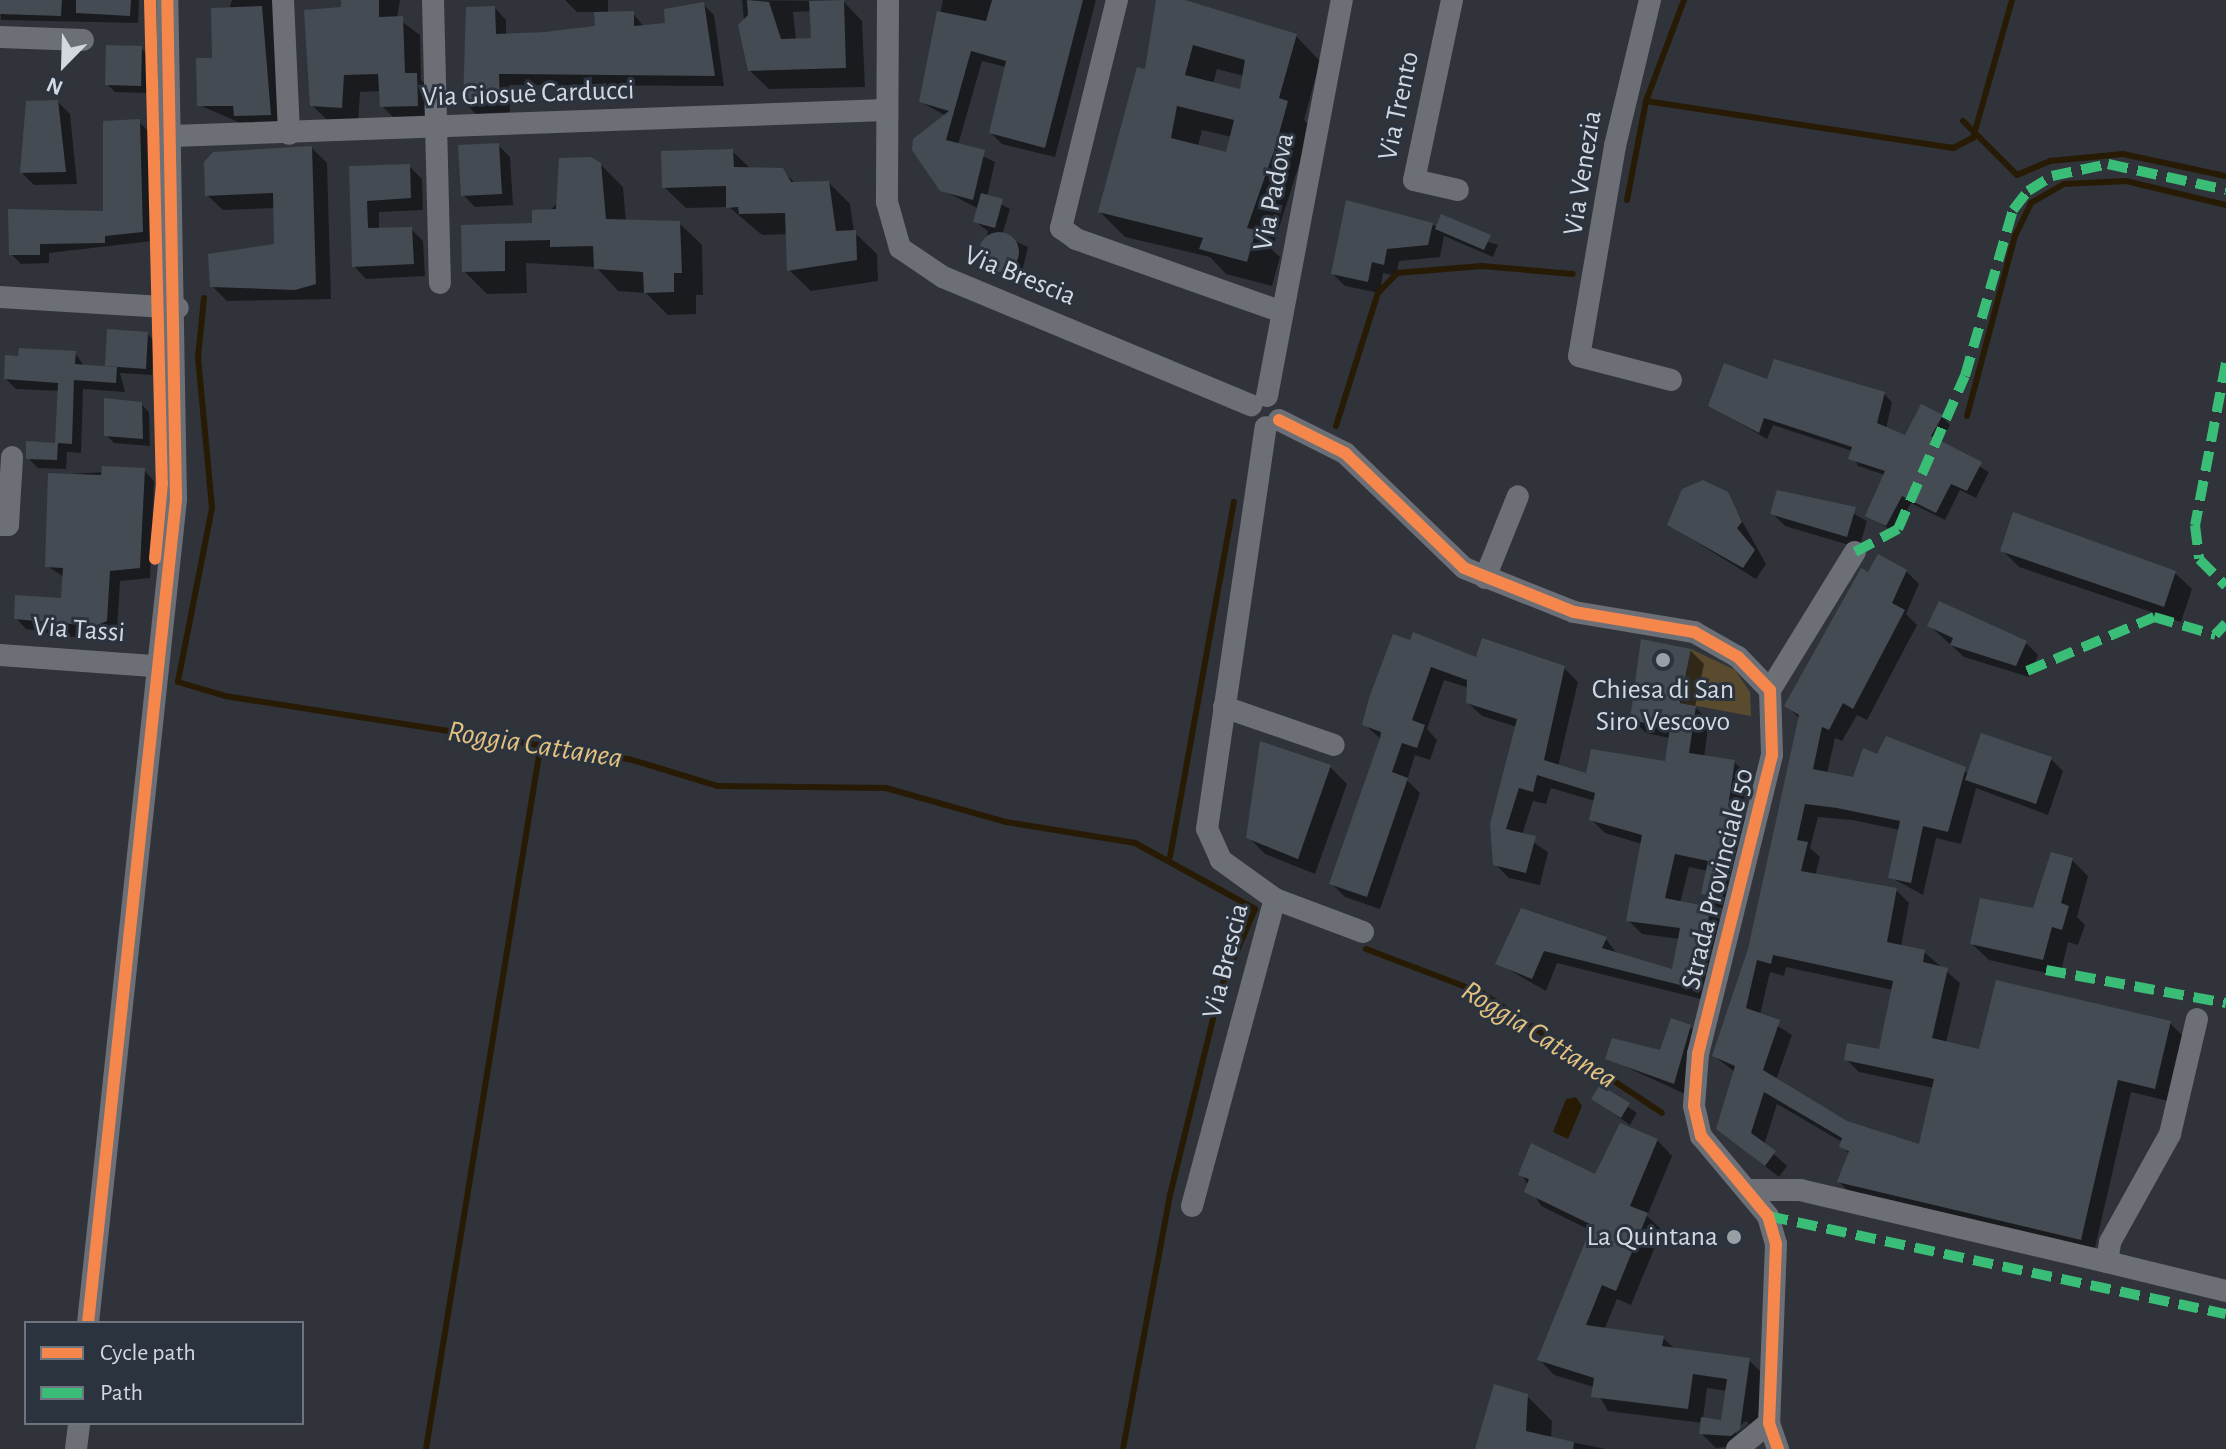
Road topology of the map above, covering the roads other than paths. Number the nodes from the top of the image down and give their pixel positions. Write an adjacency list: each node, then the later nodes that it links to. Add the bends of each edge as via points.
1 (167, 0): 14 (street)
2 (283, 0): 13 (street)
3 (433, 0): 12 (street)
4 (888, 0): 11 (street, Via Brescia)
5 (1117, 0): 19 (street, via 1061,228)
6 (1342, 0): 19 (street, Via Padova)
7 (1452, 0): 15 (street, Via Trento, via 1414,180)
8 (1650, 0): 20 (street, Via Venezia, via 1615,146 1579,356)
9 (0, 37): 10 (street)
10 (83, 40)
11 (886, 110): 12 (street, Via Giosuè Carducci); 21 (street, Via Brescia, via 887,202 900,248 943,277)
12 (439, 128): 13 (street, Via Giosuè Carducci); 16 (street)
13 (289, 134): 14 (street, Via Giosuè Carducci)
14 (172, 136): 18 (street)
15 (1458, 190)
16 (440, 283)
17 (0, 297): 18 (street)
18 (178, 308): 29 (street, via 176,499)
19 (1282, 312): 21 (street, Via Padova)
20 (1671, 380)
21 (1259, 401): 22 (street, via 1252,420)
22 (1272, 424): 27 (street, via 1345,453 1431,542); 31 (street, Via Brescia)
23 (12, 457): 25 (street, via 8,525)
24 (1518, 496): 27 (street)
25 (0, 525)
26 (1855, 552): 30 (street)
27 (1485, 578): 30 (street, via 1574,612 1694,632 1738,657)
28 (0, 655): 29 (street, Via Tassi)
29 (153, 666): 40 (street)
30 (1770, 690): 36 (street, Strada Provinciale 50, via 1772,755 1698,1054 1694,1106 1701,1136)
31 (1224, 707): 32 (street); 33 (street, Via Brescia, via 1207,829 1221,860)
32 (1334, 745)
33 (1275, 899): 34 (street); 37 (street, Via Brescia)
34 (1363, 932)
35 (2197, 1019): 38 (street, via 2170,1134 2110,1242)
36 (1750, 1190): 38 (street, via 1800,1190); 41 (street, Strada Provinciale 50, via 1776,1244)
37 (1192, 1206)
38 (2107, 1262): 39 (street)
39 (2226, 1291)
40 (88, 1321)
41 (1769, 1423): 44 (street); 45 (street)
42 (79, 1425): 43 (street)
43 (76, 1449)
44 (1737, 1449)
45 (1778, 1449)

